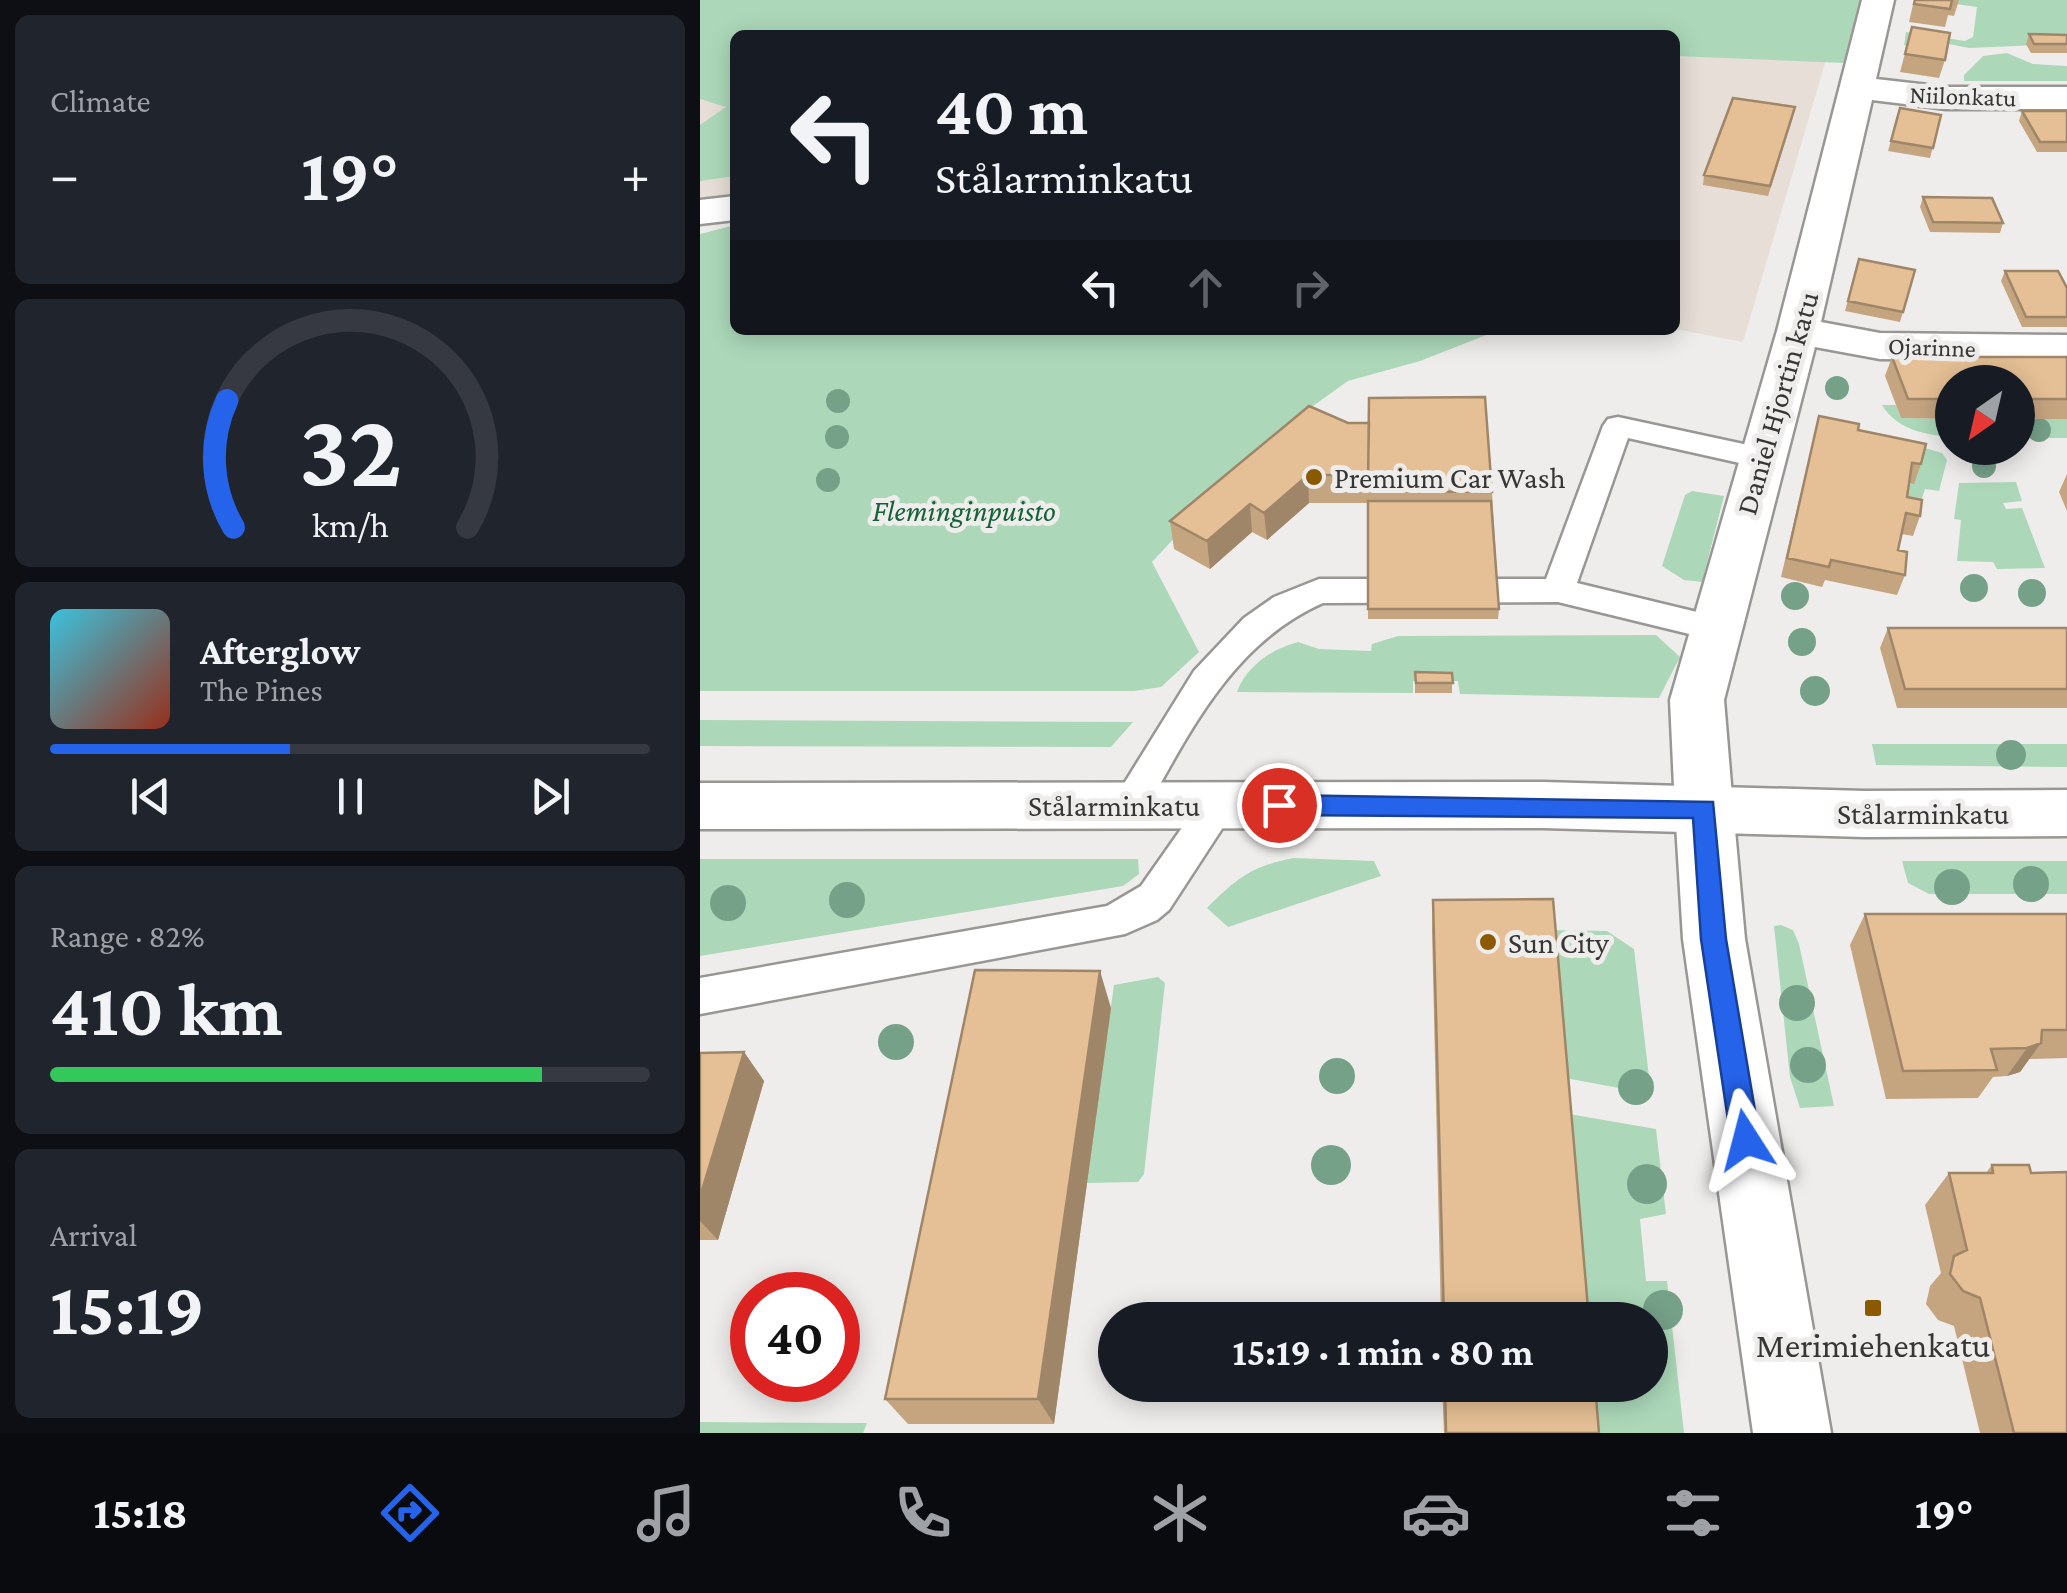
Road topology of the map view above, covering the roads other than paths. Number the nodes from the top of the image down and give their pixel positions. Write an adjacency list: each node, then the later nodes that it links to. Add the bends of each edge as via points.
1 (1878, 0): 2 (street, Daniel Hjortin katu)
2 (1859, 88): 3 (street, Niilonkatu, via 1952,98); 6 (street, Daniel Hjortin katu)
3 (2067, 98)
4 (730, 209): 5 (street)
5 (700, 212)
6 (1798, 332): 7 (street, Ojarinne, via 1880,346); 8 (street, Daniel Hjortin katu)
7 (2067, 348)
8 (1762, 458): 9 (lane, via 1618,426); 10 (street, Daniel Hjortin katu)
9 (1558, 590): 10 (lane); 11 (lane, via 1319,591 1288,601 1236,644 1189,704)
10 (1714, 628): 14 (street, Daniel Hjortin katu, via 1697,700)
11 (1130, 805): 12 (street, Stålarminkatu); 13 (street, Stålarminkatu)
12 (1218, 805): 14 (street, Stålarminkatu); 16 (lane, via 1156,898 1111,922)
13 (700, 806)
14 (1704, 808): 15 (street, Stålarminkatu); 17 (street, via 1714,939)
15 (2067, 814)
16 (700, 996)
17 (1792, 1433)

